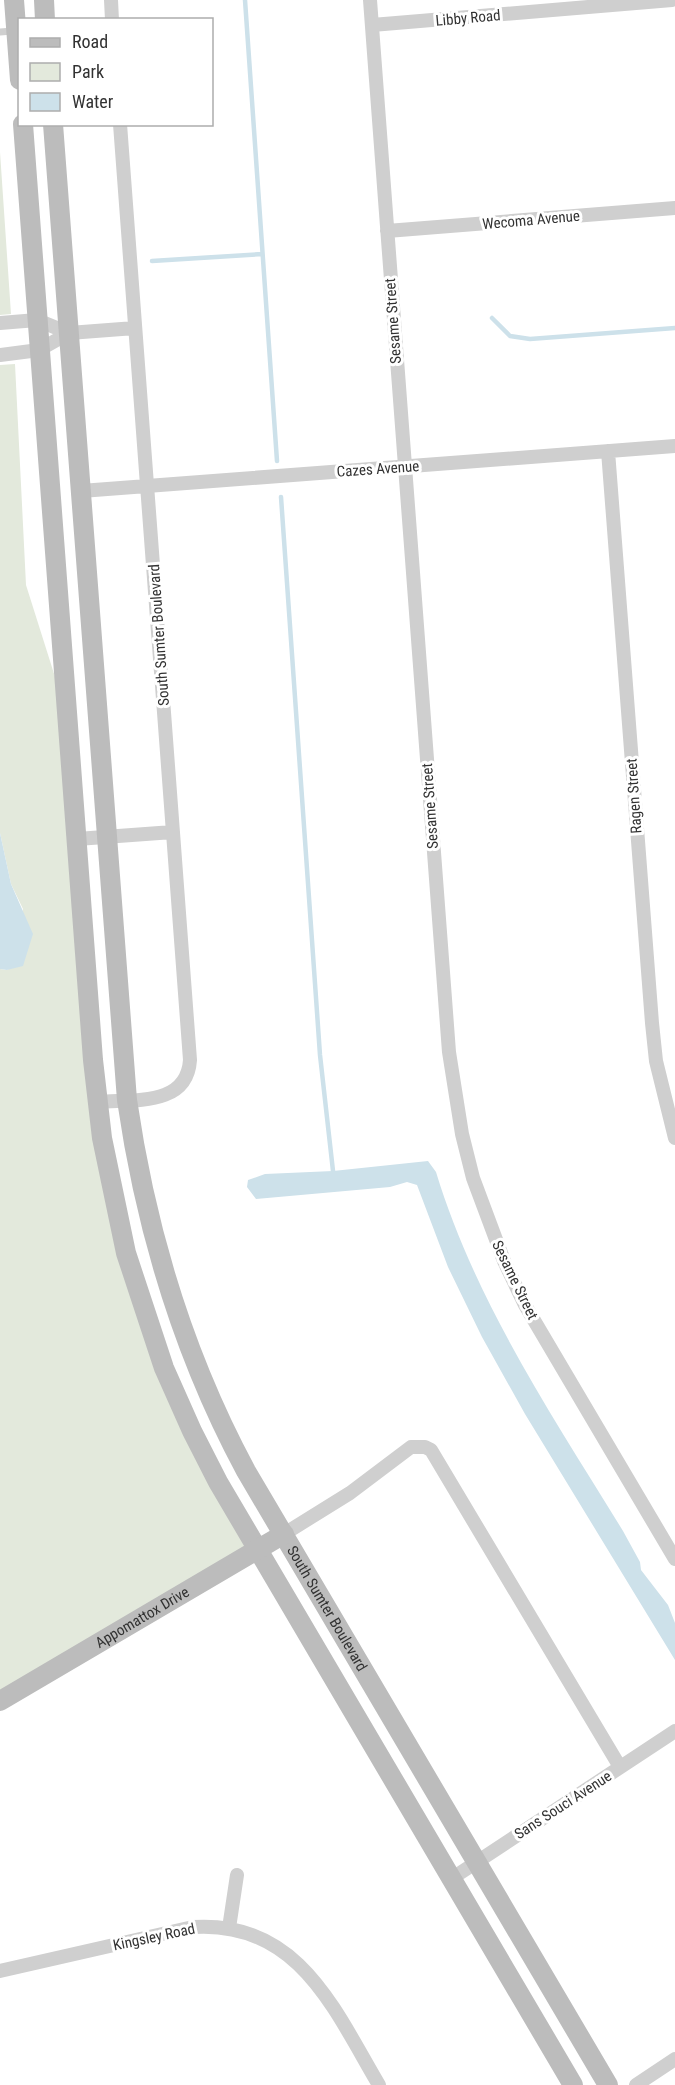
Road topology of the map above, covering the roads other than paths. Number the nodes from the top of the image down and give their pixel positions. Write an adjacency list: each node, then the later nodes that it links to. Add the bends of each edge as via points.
1 (14, 0): 9 (main road)
2 (44, 0): 6 (main road)
3 (111, 0): 7 (street)
4 (370, 0): 8 (street, Sesame Street)
5 (672, 0): 8 (street, Libby Road)
6 (45, 18)
7 (112, 18)
8 (372, 25): 15 (street, Sesame Street)
9 (8, 31): 10 (main road)
10 (18, 72)
11 (23, 126): 16 (main road, South Sumter Boulevard)
12 (53, 126): 19 (main road, South Sumter Boulevard)
13 (120, 126): 18 (street, South Sumter Boulevard)
14 (675, 208): 15 (street, Wecoma Avenue)
15 (387, 231): 24 (street, Sesame Street)
16 (37, 320): 17 (street); 19 (street); 20 (main road, South Sumter Boulevard)
17 (0, 323)
18 (135, 328): 19 (street); 25 (street, South Sumter Boulevard)
19 (69, 333): 20 (street); 26 (main road, South Sumter Boulevard)
20 (39, 350): 21 (street); 29 (main road, South Sumter Boulevard)
21 (0, 356)
22 (675, 446): 23 (street, Cazes Avenue)
23 (608, 451): 24 (street, Cazes Avenue); 32 (street, Ragen Street, via 652,1023 656,1062)
24 (404, 467): 25 (street, Cazes Avenue); 35 (street, Sesame Street, via 449,1052 462,1134 488,1222 525,1305)
25 (148, 486): 26 (street, Cazes Avenue); 27 (street, South Sumter Boulevard)
26 (81, 491): 28 (main road, South Sumter Boulevard)
27 (173, 832): 28 (street); 30 (street, South Sumter Boulevard, via 190,1070 184,1083 172,1092)
28 (107, 837): 29 (street); 30 (main road, South Sumter Boulevard)
29 (77, 839): 31 (main road, South Sumter Boulevard)
30 (127, 1100): 31 (street, South Sumter Boulevard); 33 (main road, South Sumter Boulevard, via 152,1232 186,1341 225,1432)
31 (98, 1102): 34 (main road, South Sumter Boulevard, via 111,1191 146,1318 192,1431)
32 (675, 1138)
33 (284, 1534): 34 (main road, Appomattox Drive); 38 (street, via 350,1493 405,1451 417,1446 431,1450); 39 (main road, South Sumter Boulevard)
34 (259, 1550): 36 (main road, Appomattox Drive); 41 (main road, South Sumter Boulevard)
35 (675, 1559)
36 (0, 1701)
37 (675, 1731): 38 (street, Sans Souci Avenue)
38 (620, 1767): 39 (street, Sans Souci Avenue)
39 (475, 1862): 41 (street, Sans Souci Avenue); 47 (main road, South Sumter Boulevard)
40 (237, 1875): 42 (street)
41 (451, 1879): 46 (main road, South Sumter Boulevard)
42 (229, 1928): 43 (street, Kingsley Road, via 177,1930); 45 (street, Kingsley Road, via 260,1938 307,1970)
43 (0, 1971)
44 (675, 2059): 48 (street)
45 (379, 2085)
46 (573, 2085)
47 (608, 2085)
48 (636, 2085)

